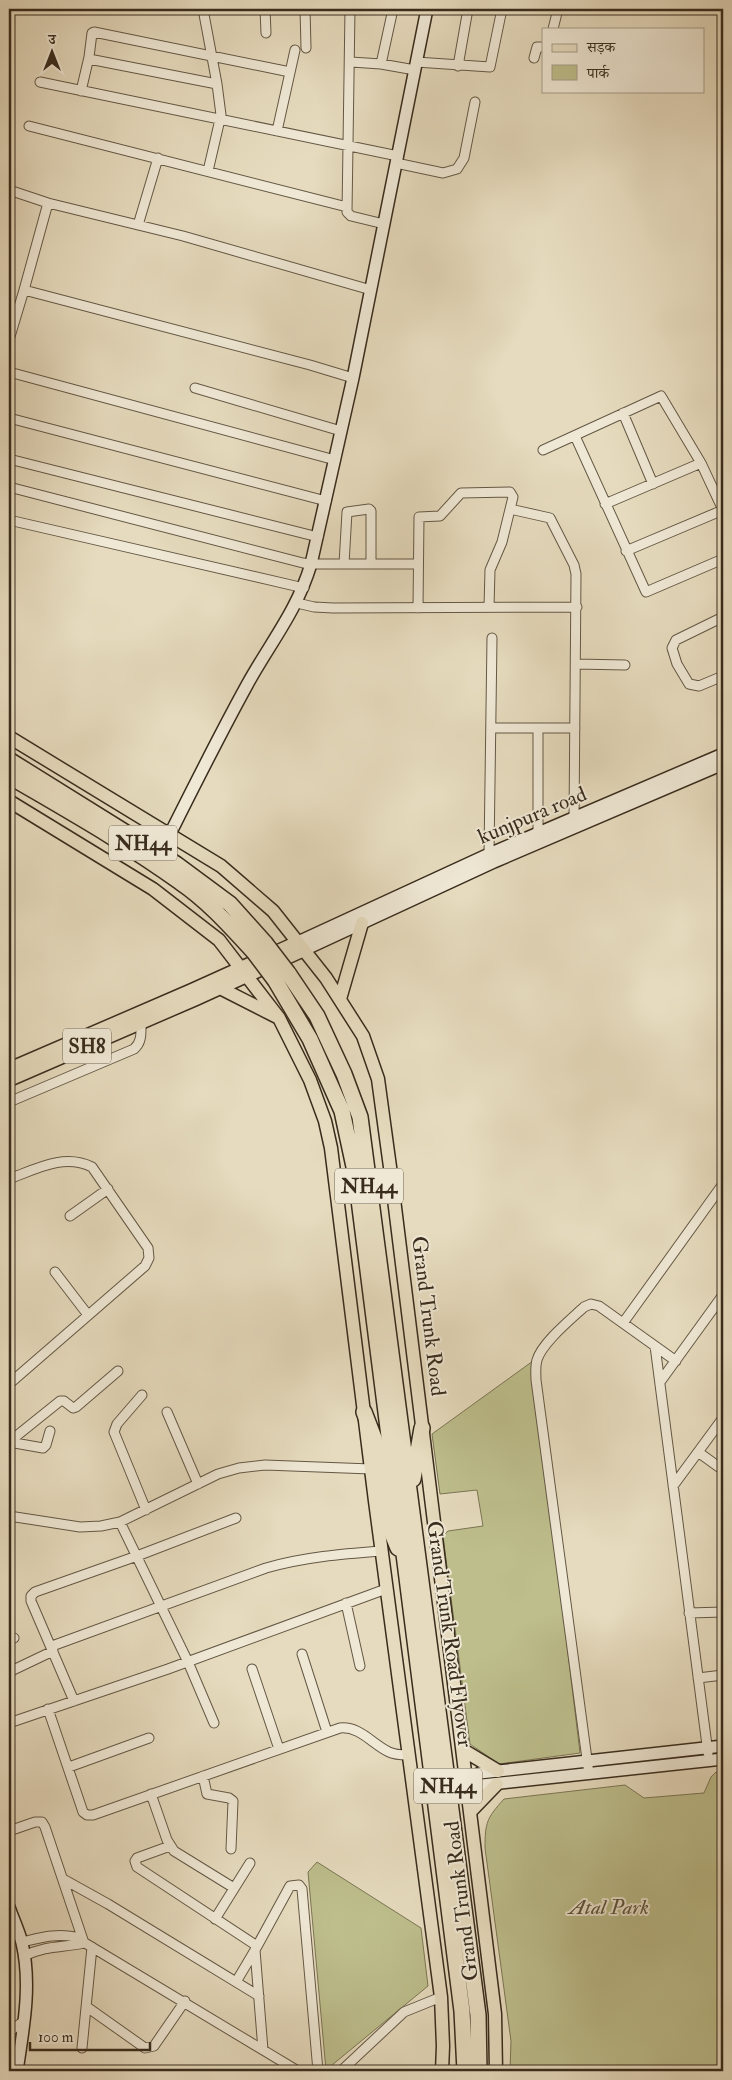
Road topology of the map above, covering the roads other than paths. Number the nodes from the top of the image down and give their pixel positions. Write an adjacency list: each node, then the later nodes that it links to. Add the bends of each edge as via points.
1 (203, 9): 15 (street)
2 (266, 9): 11 (street)
3 (306, 9): 13 (street)
4 (350, 9): 18 (street)
5 (393, 9): 19 (street)
6 (427, 9): 20 (street)
7 (468, 9): 21 (street)
8 (502, 9): 21 (street, via 490,67)
9 (558, 9): 10 (street)
10 (554, 28)
11 (266, 33)
12 (542, 47): 16 (street, via 537,47)
13 (306, 48)
14 (295, 50): 22 (street)
15 (212, 56): 17 (street, via 94,32); 22 (street); 24 (street)
16 (534, 58)
17 (89, 59): 24 (street); 25 (street)
18 (351, 62): 19 (street); 30 (street)
19 (381, 64): 20 (street)
20 (415, 66): 21 (street); 32 (street)
21 (458, 66)
22 (290, 72): 29 (street)
23 (40, 82): 25 (street)
24 (217, 84): 27 (street)
25 (81, 91): 27 (street)
26 (475, 102): 32 (street, via 464,158 457,169 443,173)
27 (220, 119): 29 (street); 33 (street)
28 (29, 126): 31 (street)
29 (277, 131): 30 (street)
30 (348, 146): 32 (street); 36 (street)
31 (158, 158): 33 (street); 38 (street)
32 (397, 160): 37 (street)
33 (208, 171): 36 (street)
34 (9, 190): 35 (street)
35 (48, 203): 38 (street); 39 (street)
36 (347, 207): 37 (street, via 348,215)
37 (384, 224): 40 (street)
38 (138, 226): 40 (street)
39 (24, 290): 41 (street); 44 (street)
40 (371, 290): 44 (street)
41 (13, 310): 42 (street)
42 (9, 340)
43 (9, 372): 52 (street)
44 (353, 378): 48 (street)
45 (195, 388): 48 (street)
46 (623, 413): 49 (street); 53 (street, via 661,396); 54 (street)
47 (9, 418): 56 (street)
48 (341, 431): 52 (street)
49 (575, 436): 50 (street); 57 (street)
50 (543, 450)
51 (9, 459): 61 (street)
52 (335, 460): 56 (street)
53 (701, 463): 54 (street); 59 (street)
54 (653, 484): 57 (street)
55 (9, 487): 64 (street)
56 (326, 501): 61 (street)
57 (606, 504): 62 (street)
58 (510, 508): 67 (street, via 512,493 465,492 458,495 440,516 419,517); 70 (street, via 502,542 490,570); 71 (street, via 545,516 553,522 574,565)
59 (723, 510): 62 (street)
60 (9, 520): 68 (street)
61 (318, 536): 64 (street)
62 (626, 551): 63 (street, via 646,592)
63 (723, 558)
64 (311, 564): 65 (street); 68 (street)
65 (344, 564): 66 (street); 66 (street, via 346,512 369,509 372,511)
66 (371, 564): 67 (street)
67 (418, 564): 72 (street)
68 (304, 588): 69 (street)
69 (297, 603): 72 (street, via 333,608); 89 (street, via 247,684)
70 (489, 607): 71 (street); 72 (street)
71 (577, 607): 75 (street)
72 (418, 608)
73 (722, 620): 77 (street, via 676,640 672,648 688,684 699,686)
74 (492, 638): 78 (street)
75 (576, 664): 76 (street); 80 (street)
76 (625, 664)
77 (723, 676)
78 (491, 728): 79 (street); 90 (street)
79 (538, 728): 80 (street); 88 (street)
80 (575, 728): 87 (street)
81 (9, 737): 89 (main road, Grand Trunk Road)
82 (723, 754): 87 (street, kunjpura road)
83 (9, 760): 94 (highway, NH44, via 176,864 230,904)
84 (723, 764): 87 (street, kunjpura road)
85 (9, 776): 94 (highway, NH44, via 181,882)
86 (9, 800): 95 (main road, Grand Trunk Road, via 153,890 219,940)
87 (574, 822): 88 (street, kunjpura road); 91 (street, kunjpura road)
88 (538, 833): 90 (street, kunjpura road)
89 (170, 834): 93 (main road, Grand Trunk Road, via 221,866 273,911)
90 (489, 854): 91 (street, kunjpura road)
91 (464, 871): 92 (street, kunjpura road)
92 (360, 919): 93 (street, kunjpura road); 98 (main road)
93 (301, 946): 95 (main road, SH8); 98 (main road, Grand Trunk Road)
94 (260, 947): 96 (highway, NH44, bridge)
95 (245, 972): 97 (main road, SH8); 99 (main road, Grand Trunk Road); 101 (main road, SH8)
96 (282, 977): 129 (highway, NH44, via 316,1016 344,1074 360,1117); 136 (highway, NH44, via 342,1111 356,1176)
97 (220, 988): 99 (main road); 100 (main road, SH8)
98 (340, 1000): 121 (main road, Grand Trunk Road, via 363,1036 378,1079)
99 (279, 1018): 119 (main road, Grand Trunk Road, via 310,1080 331,1148)
100 (141, 1023): 102 (main road, SH8); 103 (street, via 142,1038 134,1049)
101 (9, 1069)
102 (9, 1080)
103 (9, 1102)
104 (9, 1179): 106 (street, via 55,1163 81,1161 92,1168)
105 (723, 1184): 111 (street)
106 (108, 1189): 107 (street); 110 (street, via 148,1248 149,1258)
107 (70, 1216)
108 (55, 1272): 110 (street)
109 (723, 1295): 113 (street)
110 (88, 1316): 116 (street)
111 (623, 1323): 112 (street); 163 (street, via 599,1306 591,1304 584,1307 540,1352 536,1361)
112 (655, 1346): 113 (street); 115 (street)
113 (676, 1361): 115 (street)
114 (118, 1371): 123 (street, via 76,1407 60,1400)
115 (660, 1382): 128 (street)
116 (9, 1384)
117 (142, 1394): 130 (street, via 114,1432)
118 (167, 1412): 127 (street)
119 (364, 1412): 125 (main road, Grand Trunk Road); 136 (highway, via 374,1438 389,1526)
120 (723, 1418): 124 (street)
121 (422, 1428): 129 (highway); 159 (main road, Grand Trunk Road)
122 (50, 1431): 123 (street, via 43,1448)
123 (9, 1442)
124 (698, 1452): 126 (street); 128 (street)
125 (371, 1469): 127 (street, via 256,1466 218,1474); 134 (main road, Grand Trunk Road)
126 (723, 1470)
127 (198, 1484): 130 (street)
128 (673, 1486): 141 (street)
129 (410, 1500): 202 (highway, Grand Trunk Road Flyover / NH44, via 478,2015)
130 (146, 1510): 133 (street)
131 (9, 1516): 133 (street, via 80,1527)
132 (236, 1518): 135 (street)
133 (120, 1522): 135 (street)
134 (381, 1551): 137 (main road, Grand Trunk Road); 139 (street, via 291,1561)
135 (136, 1556): 139 (street); 142 (street, via 35,1592 31,1601)
136 (404, 1560): 201 (highway, NH44, via 462,2012)
137 (386, 1589): 138 (street); 160 (main road, Grand Trunk Road)
138 (346, 1603): 144 (street); 145 (street)
139 (161, 1608): 142 (street); 144 (street)
140 (723, 1612): 141 (street)
141 (689, 1614): 149 (street)
142 (52, 1649): 147 (street); 150 (street)
143 (302, 1654): 154 (street)
144 (188, 1662): 150 (street); 153 (street)
145 (360, 1666)
146 (252, 1669): 158 (street)
147 (9, 1672)
148 (723, 1675): 149 (street)
149 (698, 1678): 157 (street)
150 (74, 1701): 151 (street)
151 (48, 1709): 152 (street); 164 (street)
152 (9, 1723)
153 (214, 1723)
154 (327, 1732): 158 (street); 160 (street, via 348,1727 391,1753)
155 (149, 1738): 164 (street)
156 (723, 1746): 157 (street)
157 (707, 1747): 162 (street); 163 (street)
158 (279, 1749): 167 (street)
159 (463, 1750): 165 (main road); 168 (main road, Grand Trunk Road)
160 (408, 1756): 188 (main road, Grand Trunk Road, via 434,1917)
161 (723, 1759): 162 (street)
162 (708, 1760): 166 (street)
163 (587, 1761): 165 (street); 166 (street)
164 (69, 1767): 170 (street, via 83,1812 87,1814 93,1815)
165 (498, 1771): 168 (street, via 480,1773)
166 (588, 1774): 169 (street)
167 (203, 1776): 170 (street); 174 (street, via 207,1794 233,1801)
168 (466, 1782): 169 (street, via 482,1786); 171 (main road, Grand Trunk Road)
169 (497, 1784): 171 (main road)
170 (151, 1794): 173 (street)
171 (470, 1812): 203 (main road, Grand Trunk Road, via 476,1913 495,2014)
172 (9, 1831): 176 (street, via 42,1822)
173 (170, 1846): 177 (street, via 181,1857); 179 (street, via 138,1858 135,1861 137,1867)
174 (231, 1849)
175 (250, 1862): 177 (street)
176 (63, 1879): 182 (street); 186 (street)
177 (234, 1888): 179 (street)
178 (9, 1907): 181 (street)
179 (215, 1918): 183 (street)
180 (37, 1938): 181 (street); 182 (street, via 63,1934); 184 (street)
181 (22, 1942): 185 (street)
182 (88, 1945): 184 (street); 189 (street); 190 (street)
183 (256, 1948): 186 (street); 187 (street); 198 (street, via 290,1886 299,1885 302,1889)
184 (39, 1949): 185 (street)
185 (24, 1956): 191 (street)
186 (236, 1982): 187 (street)
187 (259, 1996): 194 (street)
188 (441, 1997): 199 (street, via 404,2012); 200 (main road, Grand Trunk Road)
189 (185, 2002): 190 (street, via 150,2048 145,2048); 194 (street)
190 (87, 2007): 193 (street)
191 (24, 2021): 192 (street); 196 (street)
192 (9, 2032)
193 (82, 2048)
194 (263, 2050): 195 (street)
195 (284, 2068): 197 (street)
196 (17, 2071)
197 (298, 2071)
198 (318, 2071)
199 (341, 2071)
200 (442, 2071)
201 (465, 2071)
202 (479, 2071)
203 (496, 2071)

